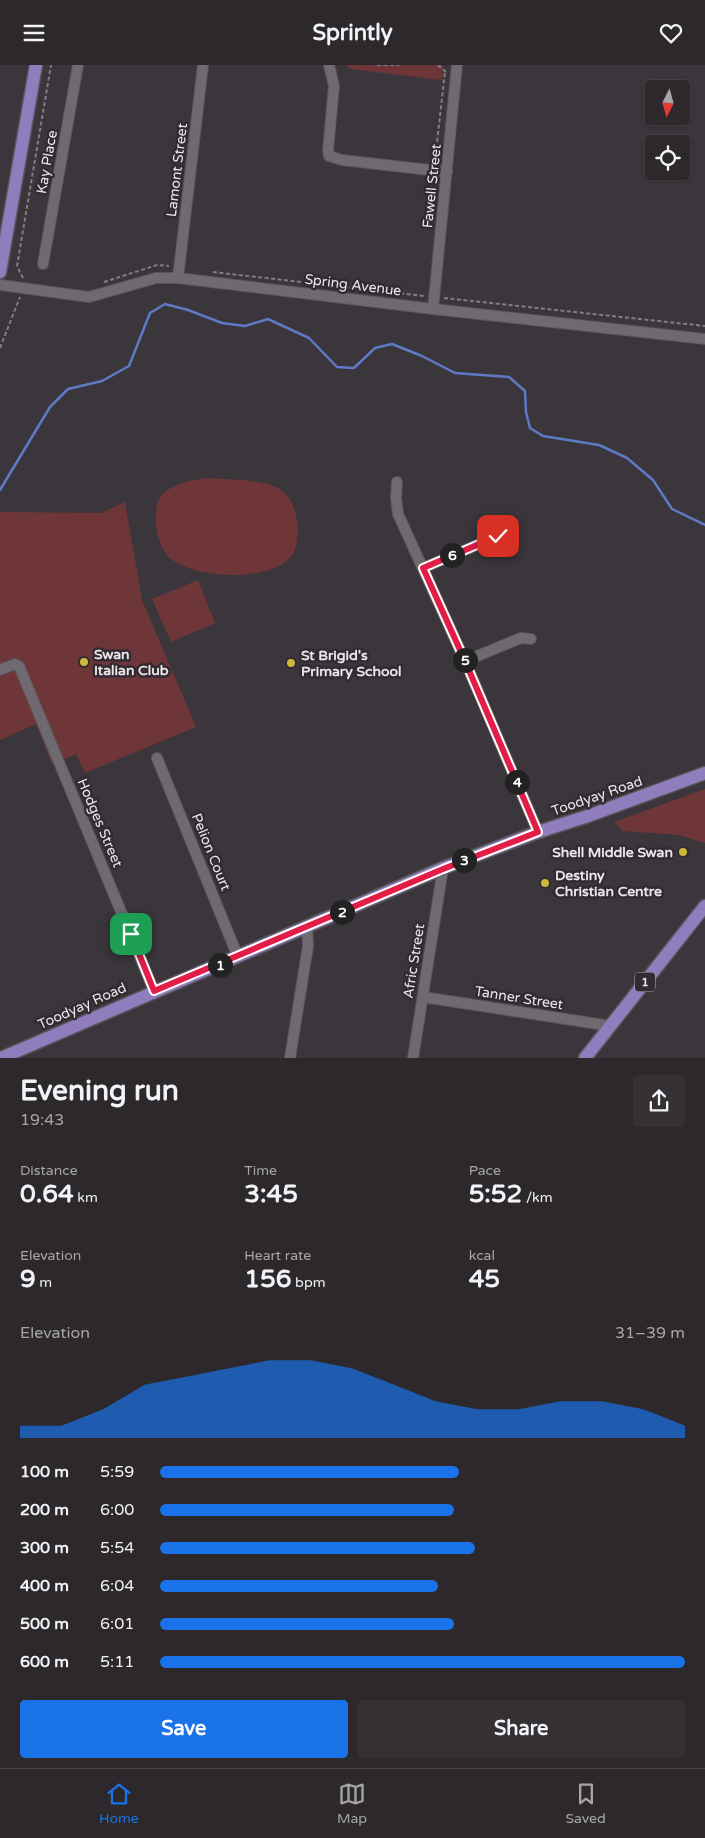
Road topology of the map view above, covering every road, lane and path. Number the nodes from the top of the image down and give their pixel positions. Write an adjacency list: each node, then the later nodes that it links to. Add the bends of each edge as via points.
1 (36, 65): 15 (main road)
2 (52, 65): 19 (path, via 17,266 24,281)
3 (78, 65): 12 (street, Kay Place)
4 (203, 65): 16 (street, Lamont Street)
5 (329, 65): 10 (street, via 334,87 329,156 342,161)
6 (377, 65): 7 (path)
7 (399, 65)
8 (458, 65): 11 (street, Fawell Street)
9 (445, 71): 10 (path)
10 (434, 171): 11 (street)
11 (447, 173): 20 (street, Fawell Street)
12 (43, 264)
13 (174, 267): 18 (path, via 157,265)
14 (208, 271): 20 (path)
15 (0, 272)
16 (178, 277): 19 (street, Spring Avenue, via 156,278 89,297); 21 (street, Spring Avenue)
17 (0, 285): 19 (street, Spring Avenue)
18 (96, 285)
19 (22, 289): 24 (path)
20 (434, 297): 21 (street, Fawell Street); 22 (path)
21 (433, 309): 23 (street, Spring Avenue)
22 (705, 326)
23 (705, 339)
24 (0, 348)
25 (397, 482): 27 (street, via 398,514)
26 (509, 525): 27 (street, via 498,536)
27 (423, 568): 29 (street)
28 (532, 639): 29 (street, via 520,638)
29 (465, 661): 33 (street)
30 (0, 670): 38 (street, Hodges Street, via 16,664 19,666)
31 (157, 758): 37 (street, Pelion Court)
32 (705, 773): 33 (main road, Toodyay Road)
33 (538, 832): 34 (main road, Toodyay Road)
34 (443, 869): 36 (main road, Toodyay Road); 39 (street, Afric Street)
35 (705, 906): 40 (main road, 1)
36 (307, 927): 37 (main road, Toodyay Road); 42 (street, via 308,946)
37 (238, 957): 38 (main road, Toodyay Road)
38 (154, 991): 41 (main road, Toodyay Road)
39 (422, 997): 40 (street, Tanner Street); 43 (street, Afric Street)
40 (612, 1026): 44 (main road, 1)
41 (1, 1058)
42 (290, 1058)
43 (413, 1058)
44 (586, 1058)

